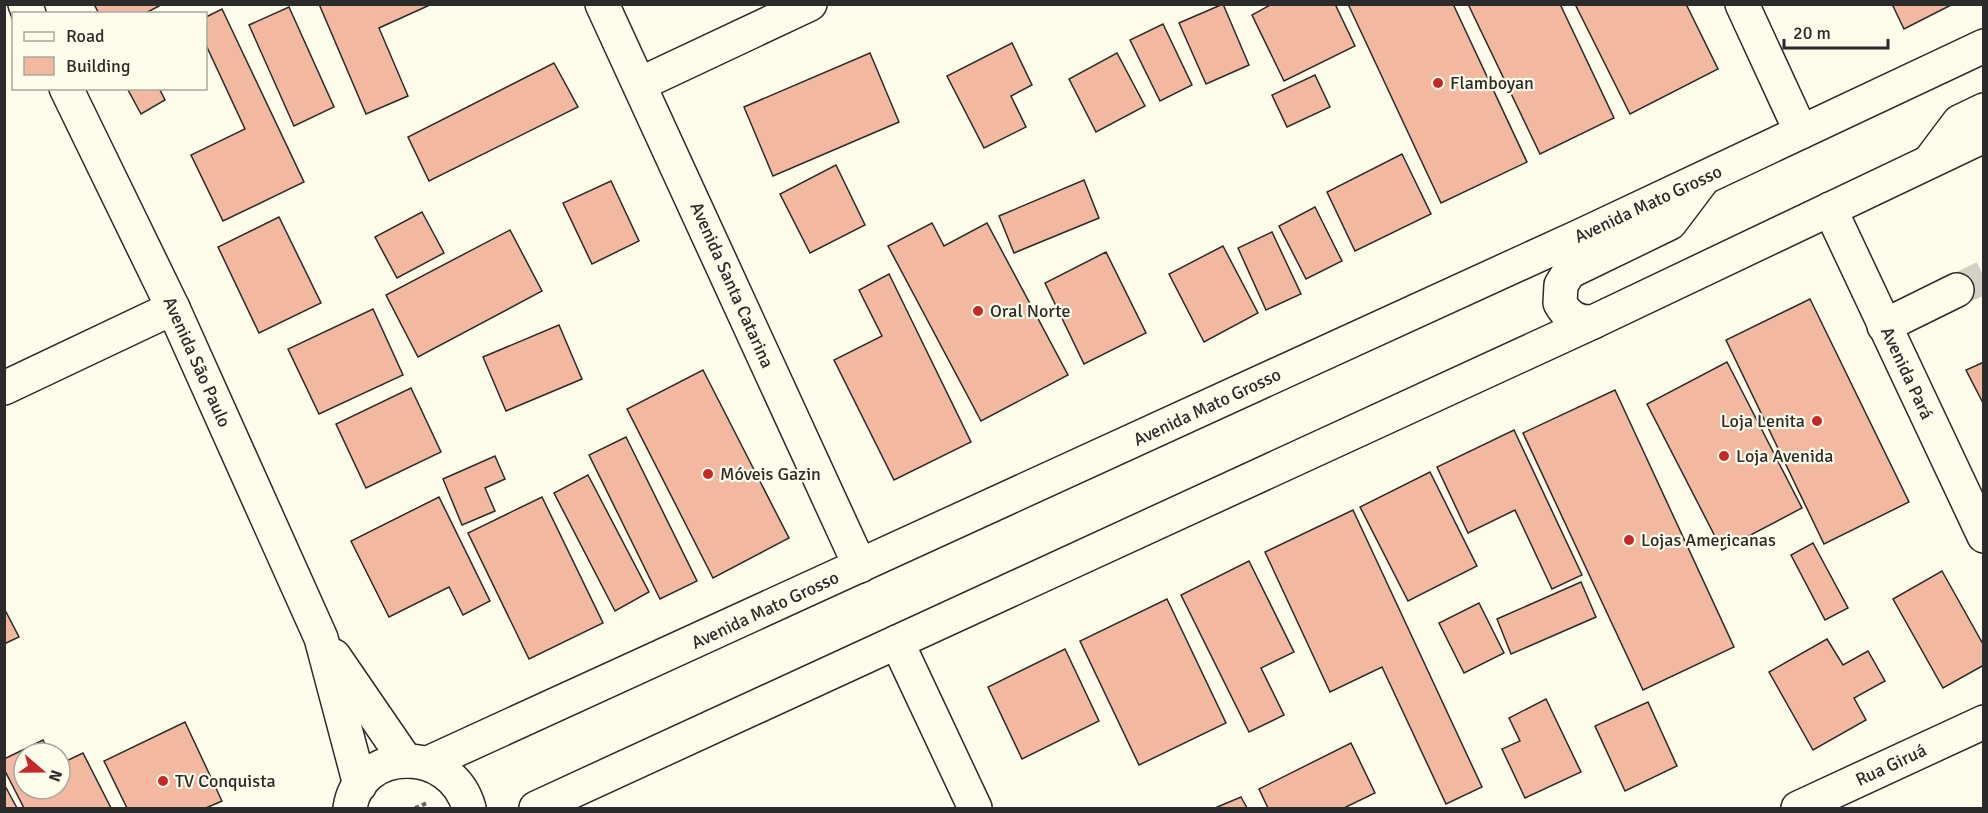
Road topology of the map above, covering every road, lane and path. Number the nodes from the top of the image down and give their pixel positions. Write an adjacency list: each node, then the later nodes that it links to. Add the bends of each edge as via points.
1 (602, 4): 5 (main road, Avenida Santa Catarina)
2 (810, 4): 5 (main road)
3 (1742, 4): 8 (main road)
4 (1983, 46): 8 (main road, Avenida Mato Grosso)
5 (640, 84): 19 (main road, Avenida Santa Catarina)
6 (67, 90): 14 (main road, Avenida São Paulo)
7 (1983, 110): 10 (main road, via 1959,122)
8 (1801, 132): 11 (main road, Avenida Mato Grosso)
9 (1983, 136): 10 (main road)
10 (1930, 161): 12 (main road)
11 (1704, 178): 15 (main road, via 1670,223 1569,272 1561,285 1560,303 1571,318); 19 (main road, Avenida Mato Grosso)
12 (1830, 210): 15 (main road); 16 (main road, Avenida Pará)
13 (1957, 290): 16 (main road)
14 (173, 308): 17 (main road); 20 (main road, Avenida São Paulo)
15 (1593, 322): 21 (main road)
16 (1884, 326): 18 (main road, Avenida Pará)
17 (4, 388)
18 (1983, 536)
19 (860, 566): 23 (main road, Avenida Mato Grosso)
20 (321, 638): 23 (main road, Avenida São Paulo); 24 (main road, Avenida São Paulo)
21 (897, 642): 26 (main road); 27 (main road)
22 (1983, 722): 28 (main road, Rua Giruá)
23 (417, 762): 24 (main road, Avenida Mato Grosso, via 383,766 370,774); 25 (main road, via 442,770 464,794)
24 (350, 801)
25 (469, 808)
26 (536, 808)
27 (975, 808)
28 (1798, 808)

